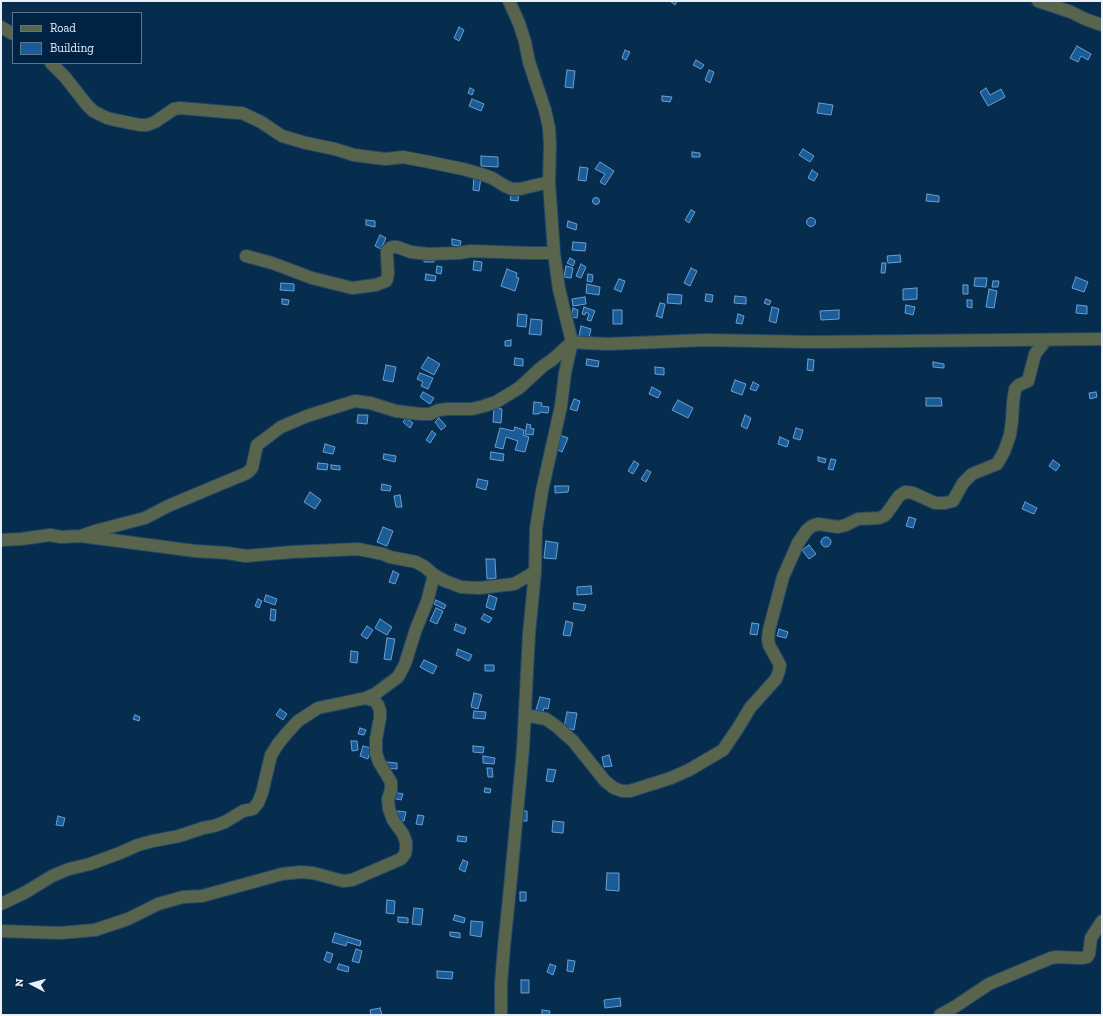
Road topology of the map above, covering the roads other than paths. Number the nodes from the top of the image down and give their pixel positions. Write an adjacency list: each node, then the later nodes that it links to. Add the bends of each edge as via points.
1 (509, 1): 7 (street, via 525,42 549,128)
2 (1038, 1): 3 (street)
3 (1102, 25)
4 (1, 27): 5 (street)
5 (12, 33)
6 (52, 64): 7 (street, via 93,111 115,120 147,125 180,108 242,113 282,136 354,155 377,158 403,157 463,169 492,178 512,189)
7 (549, 182): 8 (street)
8 (554, 253): 9 (street, via 471,251 428,254 393,247 387,251 386,281 352,288); 12 (street, via 559,289)
9 (246, 256)
10 (1102, 339): 11 (street)
11 (1046, 340): 12 (street, via 706,340 608,344); 18 (street, via 1035,354 1028,381 1015,389 1010,435 1004,452 997,464 967,478 953,500 935,503 905,492 887,513 879,518 858,519 838,527 818,524 807,530 798,543 783,577 769,630 769,645 780,665 780,672 750,708 723,750 671,778 622,792 605,781 573,741 556,726 546,719)
12 (572, 342): 13 (street, via 519,388 484,406 420,414 355,401 307,416 281,427 257,445 252,468 247,473 145,518); 15 (street, via 536,528)
13 (80, 536): 14 (street, via 50,535); 16 (street, via 246,556 358,549 416,562)
14 (1, 540)
15 (535, 572): 16 (street, via 514,584 479,588 461,587); 18 (street)
16 (434, 575): 17 (street, via 403,669 393,682)
17 (366, 698): 19 (street, via 318,708 298,721 271,755 262,793 252,809 214,826 138,845 90,864 69,869); 21 (street, via 375,701 380,711 376,753 391,782 389,809 406,842 405,854 401,859 352,880 343,881 307,873 282,874 202,896 183,897 158,904 128,919 95,930 60,933)
18 (525, 715): 22 (street, via 501,984)
19 (1, 904)
20 (1102, 921): 23 (street, via 1091,938 1087,957 1051,958 989,984)
21 (1, 931)
22 (501, 1015)
23 (940, 1015)

